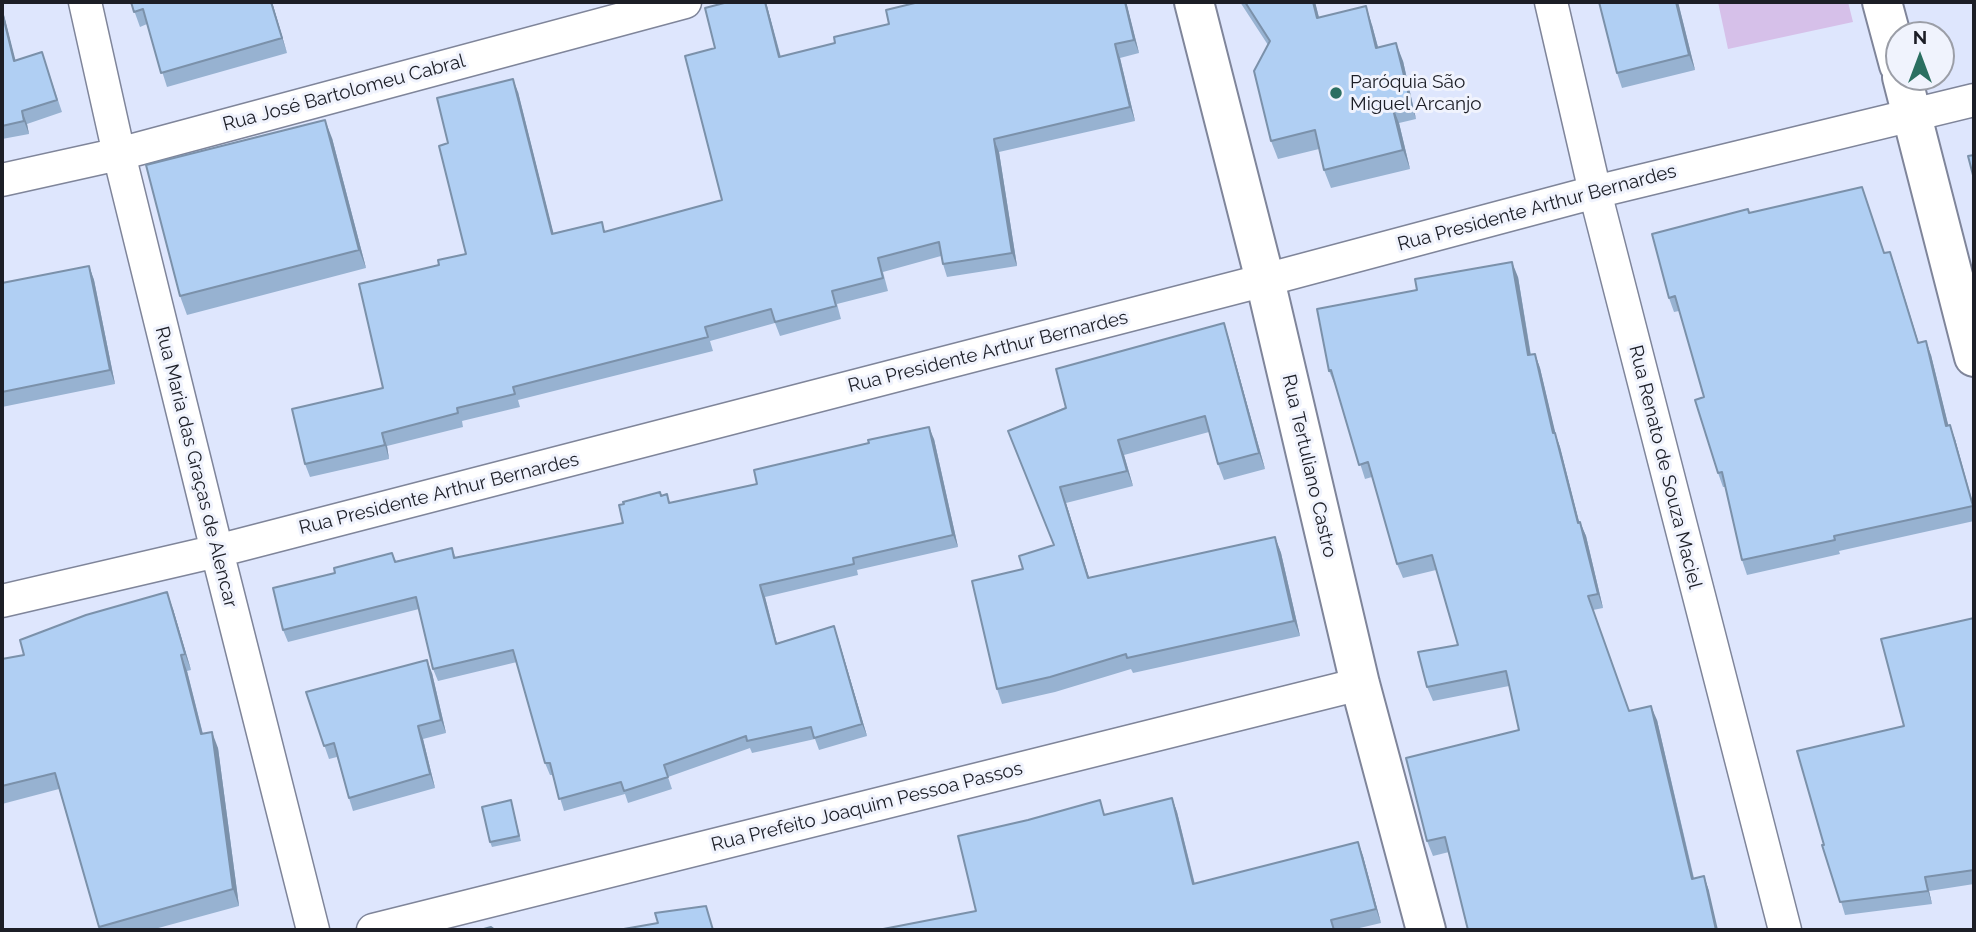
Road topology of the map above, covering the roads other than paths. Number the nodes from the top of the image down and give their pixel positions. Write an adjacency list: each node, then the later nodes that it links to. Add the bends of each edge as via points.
1 (85, 2): 10 (street, Rua Maria das Graças de Alencar)
2 (685, 2): 10 (street, Rua José Bartolomeu Cabral)
3 (1194, 2): 13 (street, Rua Tertuliano Castro)
4 (1551, 2): 12 (street, Rua Renato de Souza Maciel)
5 (1882, 2): 6 (street)
6 (1887, 21)
7 (1906, 91): 9 (street)
8 (1974, 100): 9 (street, Rua Presidente Arthur Bernardes)
9 (1912, 114): 12 (street, Rua Presidente Arthur Bernardes); 14 (street)
10 (119, 154): 11 (street, Rua José Bartolomeu Cabral); 15 (street, Rua Maria das Graças de Alencar)
11 (2, 180)
12 (1595, 192): 13 (street, Rua Presidente Arthur Bernardes); 21 (street, Rua Renato de Souza Maciel)
13 (1265, 280): 15 (street, Rua Presidente Arthur Bernardes); 17 (street, Rua Tertuliano Castro)
14 (1974, 357)
15 (217, 551): 16 (street, Rua Presidente Arthur Bernardes); 18 (street, Rua Maria das Graças de Alencar)
16 (2, 601)
17 (1360, 684): 19 (street, Rua Prefeito Joaquim Pessoa Passos); 20 (street, Rua Tertuliano Castro)
18 (313, 930)
19 (373, 930)
20 (1426, 930)
21 (1784, 930)

